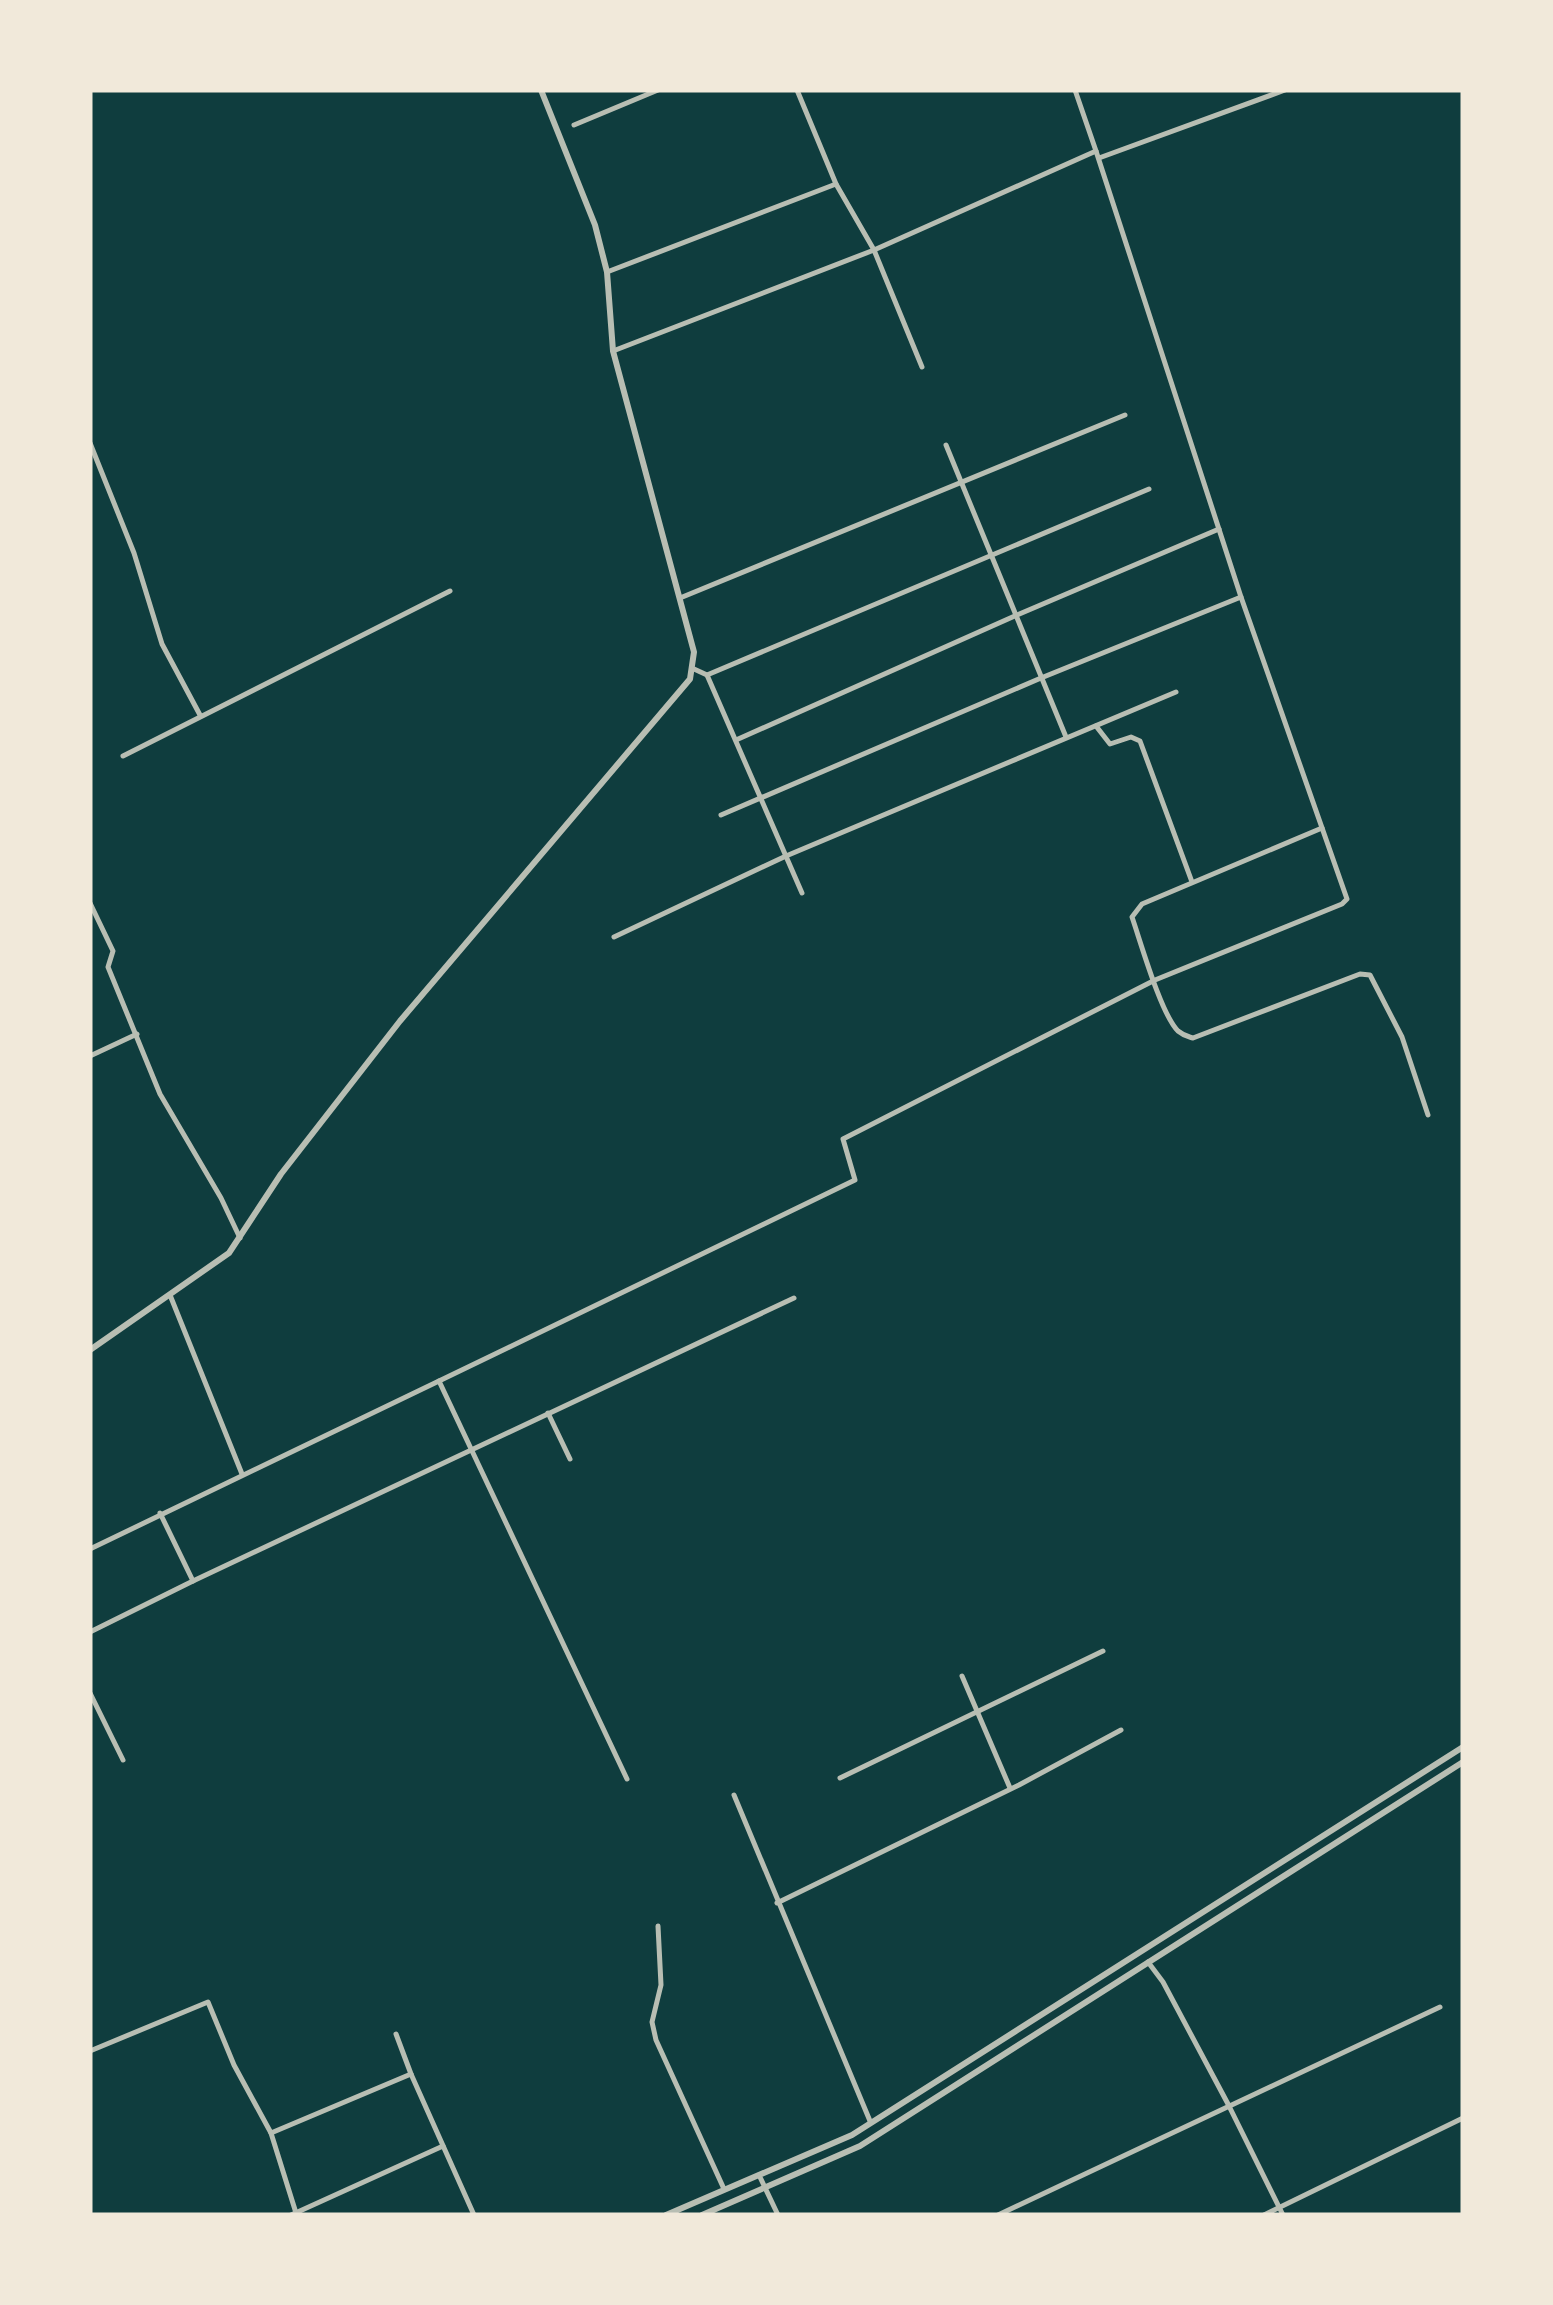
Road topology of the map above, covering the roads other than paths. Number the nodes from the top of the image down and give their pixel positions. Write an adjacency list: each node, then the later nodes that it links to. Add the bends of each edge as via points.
1 (540, 90): 11 (street, via 596,225)
2 (658, 90): 7 (street)
3 (797, 90): 9 (street)
4 (1089, 90): 6 (street)
5 (1285, 90): 8 (street)
6 (1076, 92): 8 (street)
7 (574, 125)
8 (1097, 155): 10 (street); 19 (street)
9 (836, 184): 10 (street); 11 (street)
10 (874, 250): 12 (street); 13 (street)
11 (607, 272): 12 (street)
12 (613, 351): 23 (street)
13 (922, 367)
14 (1125, 415): 17 (street)
15 (90, 443): 29 (street, via 162,644)
16 (946, 445): 17 (street)
17 (962, 484): 20 (street); 23 (street)
18 (1150, 489): 20 (street)
19 (1219, 529): 22 (street); 24 (street)
20 (993, 558): 24 (street); 26 (street)
21 (450, 591): 29 (street)
22 (1241, 596): 27 (street); 36 (street)
23 (680, 598): 25 (street)
24 (1017, 615): 27 (street); 32 (street)
25 (694, 669): 26 (street); 46 (street, via 400,1020 280,1174)
26 (707, 675): 32 (street)
27 (1041, 678): 31 (street); 34 (street)
28 (1176, 692): 30 (street)
29 (200, 715): 33 (street)
30 (1096, 726): 31 (street); 38 (street, via 1110,744 1140,741)
31 (1066, 736): 37 (street)
32 (736, 740): 34 (street)
33 (123, 756)
34 (760, 800): 35 (street); 37 (street)
35 (722, 816)
36 (1322, 828): 38 (street); 42 (street, via 1344,903)
37 (786, 856): 39 (street); 41 (street)
38 (1192, 883): 42 (street, via 1142,904 1132,917)
39 (802, 892)
40 (90, 903): 43 (street, via 113,950 108,968)
41 (614, 937)
42 (1155, 980): 45 (street, via 1174,1025 1192,1038 1370,975 1402,1037); 50 (street, via 844,1139 855,1180)
43 (137, 1034): 44 (street); 46 (street, via 160,1094)
44 (90, 1056)
45 (1428, 1116)
46 (241, 1238): 47 (street)
47 (170, 1296): 49 (street); 54 (street)
48 (794, 1298): 51 (street)
49 (90, 1350)
50 (439, 1382): 52 (street); 54 (street)
51 (548, 1413): 52 (street); 53 (street)
52 (472, 1448): 57 (street); 68 (street)
53 (570, 1459)
54 (242, 1474): 55 (street)
55 (160, 1513): 56 (street); 57 (street)
56 (90, 1548)
57 (193, 1582): 58 (street)
58 (90, 1632)
59 (1104, 1652): 62 (street)
60 (962, 1676): 62 (street)
61 (90, 1693): 65 (street)
62 (978, 1712): 67 (street); 69 (street)
63 (1120, 1730): 69 (street)
64 (1463, 1746): 80 (street)
65 (122, 1760)
66 (1463, 1762): 73 (street)
67 (840, 1778)
68 (627, 1780)
69 (1010, 1789): 71 (street)
70 (734, 1795): 71 (street)
71 (777, 1902): 80 (street)
72 (658, 1926): 85 (street, via 656,2040)
73 (1147, 1960): 78 (street); 84 (street, via 860,2146)
74 (1440, 2007): 78 (street)
75 (396, 2034): 77 (street)
76 (90, 2050): 81 (street, via 208,2002)
77 (411, 2074): 81 (street); 82 (street)
78 (1228, 2104): 86 (street); 87 (street)
79 (1463, 2118): 86 (street)
80 (870, 2121): 83 (street)
81 (271, 2134): 88 (street)
82 (443, 2146): 88 (street); 89 (street)
83 (759, 2175): 84 (street); 85 (street)
84 (764, 2188): 92 (street); 93 (street)
85 (724, 2189): 91 (street)
86 (1281, 2211): 95 (street)
87 (1012, 2212): 94 (street)
88 (294, 2214)
89 (473, 2214): 90 (street)
90 (464, 2215)
91 (666, 2215)
92 (702, 2215)
93 (778, 2215)
94 (998, 2215)
95 (1264, 2215)

